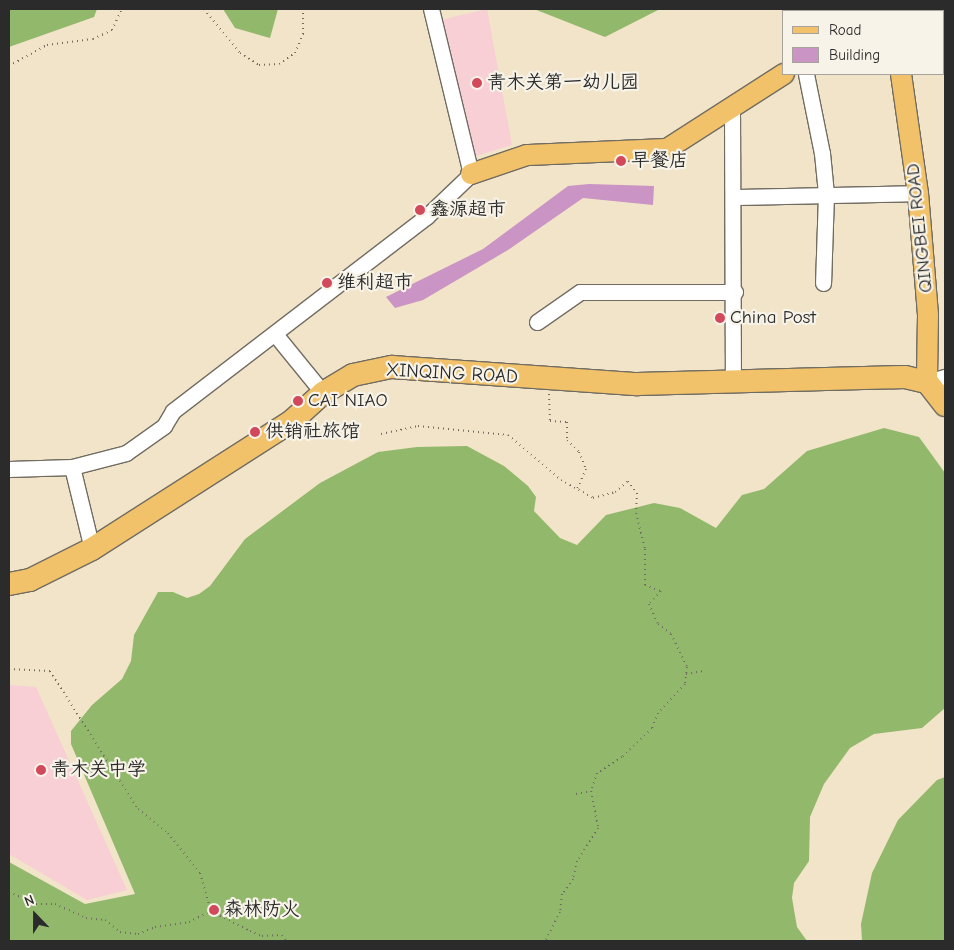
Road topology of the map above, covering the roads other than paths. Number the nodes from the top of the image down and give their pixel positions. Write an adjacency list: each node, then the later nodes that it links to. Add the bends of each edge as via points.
1 (430, 9): 6 (street)
2 (782, 75): 5 (main road)
3 (806, 75): 8 (street, via 822,152)
4 (901, 75): 7 (main road, QINGBEI ROAD)
5 (732, 107): 6 (main road, via 667,149 527,156); 9 (street)
6 (471, 174): 13 (street, via 426,217 286,322)
7 (918, 193): 8 (street); 14 (main road, QINGBEI ROAD)
8 (826, 194): 9 (street); 10 (street)
9 (734, 197): 11 (street)
10 (823, 283)
11 (735, 292): 12 (street, via 580,292); 15 (street)
12 (537, 322)
13 (275, 334): 16 (street); 18 (street, via 173,411 164,426 126,453)
14 (936, 380): 15 (highway, XINQING ROAD, via 905,377); 17 (highway)
15 (733, 382): 16 (highway, XINQING ROAD, via 637,384 392,367 353,375)
16 (323, 393): 20 (highway, XINQING ROAD, via 292,421)
17 (945, 405)
18 (72, 467): 19 (street); 20 (street)
19 (9, 469)
20 (92, 549): 21 (highway, XINQING ROAD, via 30,580)
21 (9, 584)

